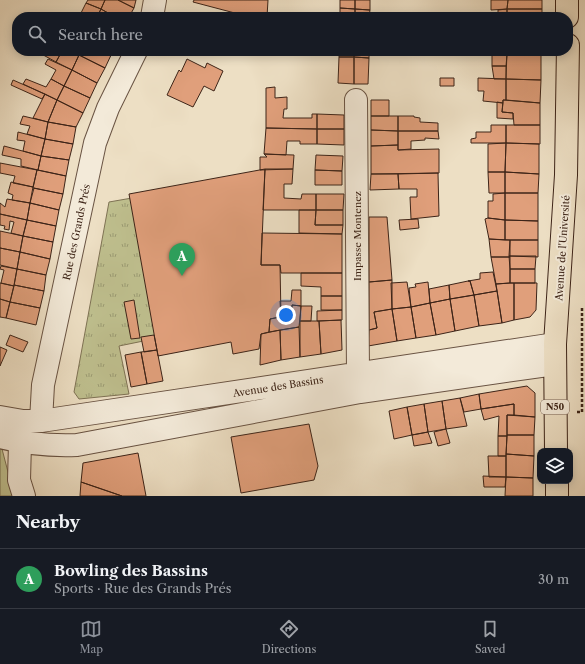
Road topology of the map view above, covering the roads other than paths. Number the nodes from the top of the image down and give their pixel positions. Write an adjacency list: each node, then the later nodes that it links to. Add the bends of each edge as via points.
1 (155, 0): 3 (street)
2 (567, 0): 4 (main road)
3 (153, 12)
4 (567, 12)
5 (134, 56): 11 (street, Rue des Grands Prés, via 108,108 95,143 43,385)
6 (568, 56): 8 (main road, Avenue de l'Université / N50, via 566,175)
7 (356, 100): 9 (street, Impasse Montenez)
8 (555, 354): 9 (street, Avenue des Bassins); 12 (street, via 77,445 49,446); 13 (main road, Avenue de l'Université / N50)
9 (358, 373): 11 (street, Avenue des Bassins)
10 (0, 417): 11 (street, Avenue des Bassins, via 23,421)
11 (41, 420)
12 (10, 440): 15 (street)
13 (556, 448)
14 (557, 484): 16 (main road)
15 (24, 496)
16 (557, 496)

